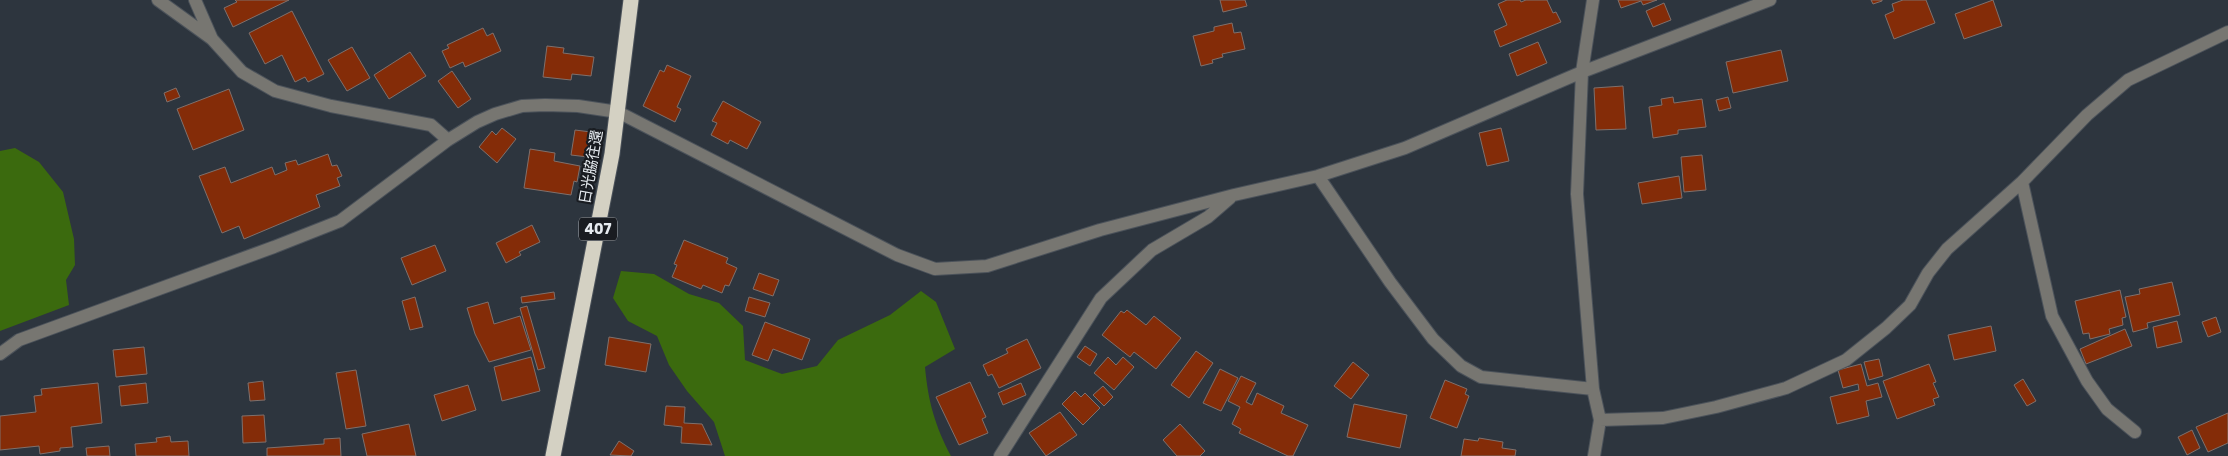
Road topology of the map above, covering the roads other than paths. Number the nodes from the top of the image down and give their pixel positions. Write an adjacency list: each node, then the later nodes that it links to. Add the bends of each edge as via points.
1 (158, 0): 7 (street)
2 (195, 0): 7 (street)
3 (631, 0): 9 (highway, 日光脇往還 / 407)
4 (1593, 0): 8 (street)
5 (1770, 0): 8 (street)
6 (2228, 32): 12 (street, via 2128,80 2087,115)
7 (212, 39): 10 (street, via 242,72 275,91 331,106 430,125)
8 (1582, 72): 11 (street, via 1405,148); 15 (street, via 1577,194)
9 (618, 112): 10 (street, via 578,106 522,106 477,122); 13 (street, via 898,255 935,269 987,266 1100,230); 18 (highway, 日光脇往還 / 407)
10 (448, 140): 14 (street, via 340,221 18,340)
11 (1318, 176): 13 (street); 15 (street, via 1390,282 1433,339 1461,366 1481,377)
12 (2022, 182): 16 (street, via 1947,248 1910,305 1846,360 1786,388 1716,407 1663,418); 17 (street, via 2052,316 2107,409)
13 (1234, 195): 19 (street, via 1208,217 1152,250 1101,298)
14 (0, 354)
15 (1594, 389): 16 (street)
16 (1600, 420): 20 (street)
17 (2135, 432)
18 (553, 456)
19 (1000, 456)
20 (1594, 456)

